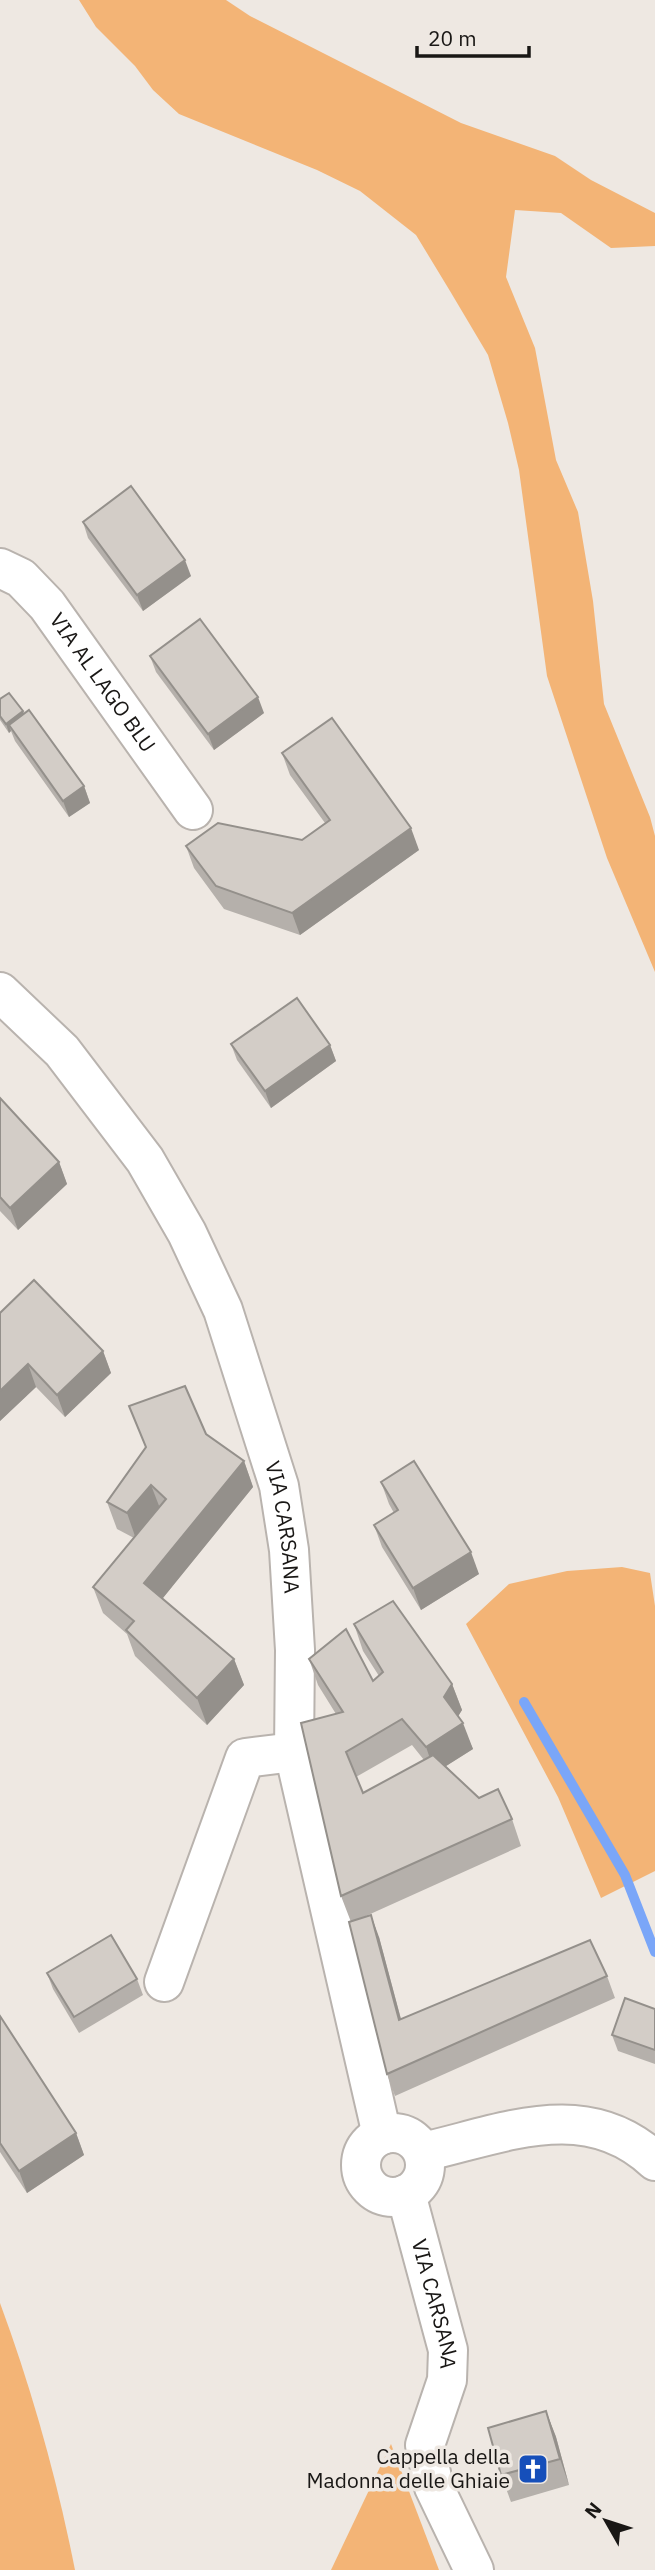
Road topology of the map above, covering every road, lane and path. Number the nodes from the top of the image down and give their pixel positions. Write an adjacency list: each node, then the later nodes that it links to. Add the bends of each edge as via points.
1 (0, 568): 2 (street, VIA AL LAGO BLU, via 21,578 47,605)
2 (193, 810)
3 (0, 992): 4 (street, VIA CARSANA, via 62,1051 145,1160 187,1233 223,1310 279,1486 289,1550 295,1650)
4 (294, 1752): 5 (street, via 245,1758); 6 (street, VIA CARSANA)
5 (164, 1982)
6 (382, 2135): 7 (street, via 402,2134); 9 (street, via 367,2147 361,2167 364,2177 377,2192)
7 (423, 2152): 8 (street, via 563,2123 610,2131); 9 (street, via 425,2172)
8 (655, 2161)
9 (406, 2194): 10 (street, VIA CARSANA, via 448,2350 447,2380 425,2445 435,2487)
10 (474, 2570)

